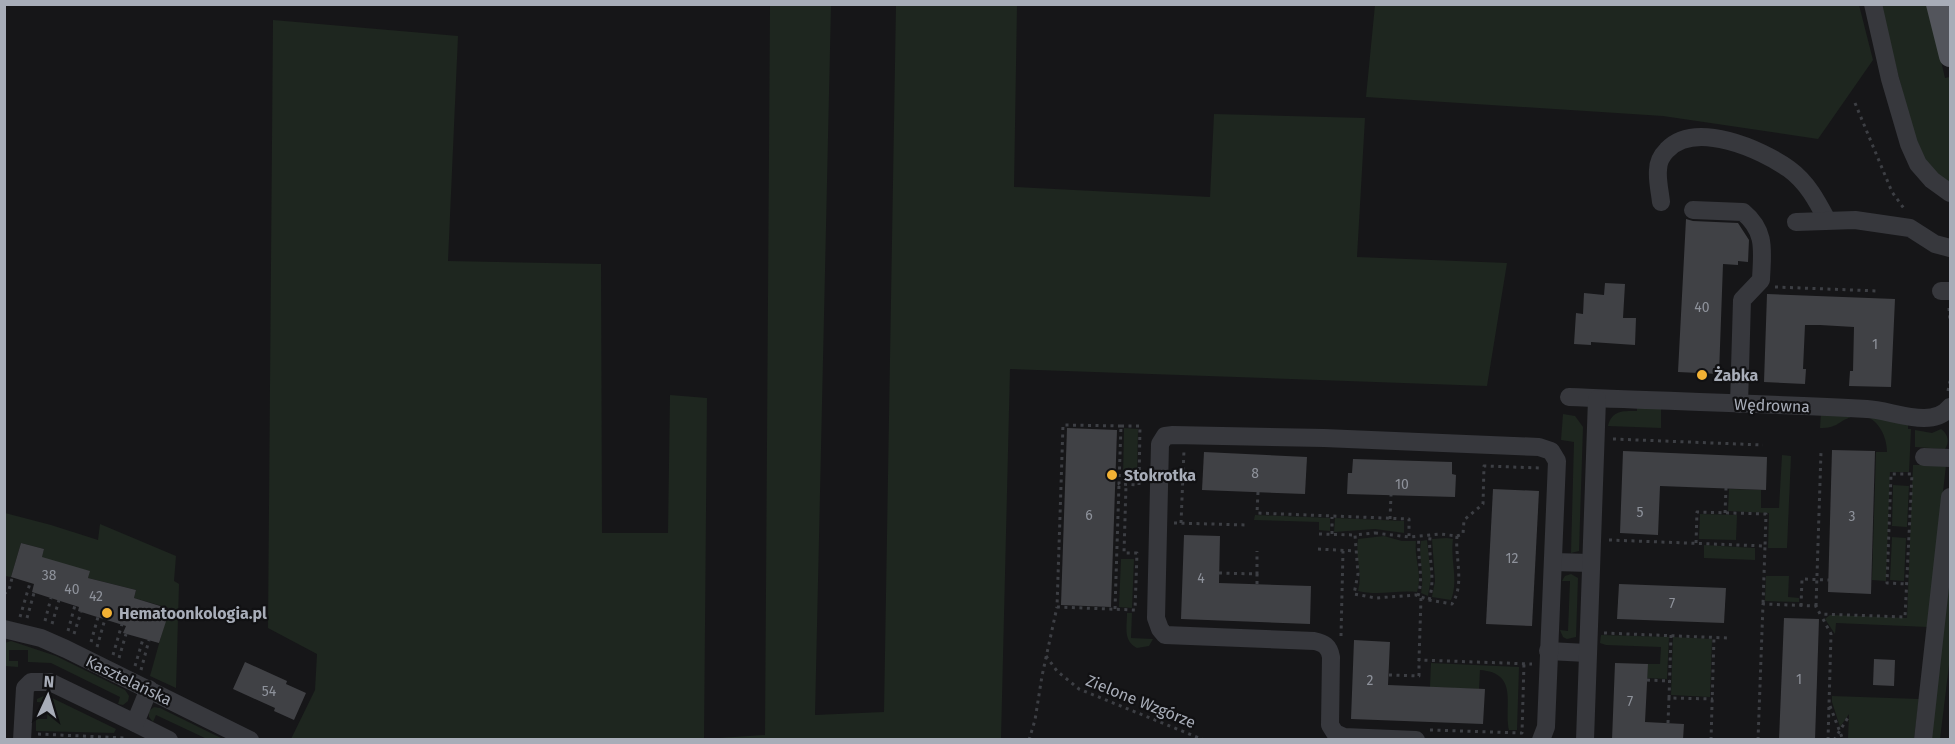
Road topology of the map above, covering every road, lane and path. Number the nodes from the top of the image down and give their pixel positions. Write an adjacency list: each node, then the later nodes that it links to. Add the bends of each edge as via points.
1 (1873, 4): 5 (street, via 1909,144 1918,164)
2 (1937, 4): 3 (main road)
3 (1950, 53)
4 (1855, 103): 8 (path, via 1892,192)
5 (1950, 193)
6 (1661, 202): 9 (street, via 1658,169 1662,155 1675,141 1689,136 1720,139 1746,146 1789,169 1808,186)
7 (1693, 210): 12 (street, via 1743,212 1751,219 1763,240 1761,280)
8 (1911, 218)
9 (1827, 220): 10 (street); 11 (street, via 1910,228 1935,244)
10 (1796, 222)
11 (1950, 248)
12 (1755, 286): 13 (path); 16 (street, via 1742,300)
13 (1878, 291)
14 (1569, 397): 15 (street, Wędrowna)
15 (1597, 399): 16 (street, Wędrowna); 53 (street)
16 (1739, 404): 17 (street, Wędrowna, via 1872,409 1925,418)
17 (1949, 414)
18 (1121, 426): 26 (path); 27 (path, via 1140,426 1139,485); 72 (path, via 1063,425)
19 (1605, 439): 21 (path)
20 (1184, 445): 36 (path)
21 (1763, 445)
22 (1821, 452): 57 (path)
23 (1924, 457): 24 (street)
24 (1950, 458)
25 (1544, 468): 42 (path, via 1484,466 1483,504 1464,520 1463,534)
26 (1119, 484): 27 (path); 73 (path)
27 (1126, 484): 73 (path, via 1124,553 1137,553 1135,610)
28 (1726, 488): 32 (path)
29 (1258, 492): 33 (path, via 1257,513)
30 (1391, 495): 34 (path)
31 (1950, 496): 129 (street)
32 (1725, 513): 46 (path, via 1697,512); 47 (path, via 1766,514)
33 (1332, 517): 34 (path); 39 (path)
34 (1390, 519): 43 (path, via 1409,519)
35 (1168, 523): 36 (path)
36 (1181, 523): 37 (path)
37 (1247, 525)
38 (1319, 534): 39 (path)
39 (1332, 534): 40 (path)
40 (1354, 535): 43 (path, via 1384,533); 51 (path)
41 (1430, 536): 42 (path); 44 (path); 67 (path, via 1433,582)
42 (1458, 536): 67 (path, via 1459,586 1455,599 1452,604)
43 (1409, 537): 44 (path)
44 (1419, 537): 64 (path)
45 (1602, 539): 46 (path)
46 (1696, 543): 47 (path)
47 (1765, 546): 68 (path)
48 (1318, 549): 50 (path)
49 (1257, 551): 55 (path)
50 (1343, 551): 51 (path); 92 (path)
51 (1355, 551): 64 (path, via 1358,574 1354,594)
52 (1553, 562): 53 (street); 97 (street); 114 (street, via 1557,461 1545,448 1324,438 1173,435 1162,439 1156,618 1160,629 1166,635 1324,643 1331,657 1330,725 1335,733)
53 (1591, 563): 95 (street)
54 (1219, 573): 55 (path)
55 (1257, 574): 60 (path)
56 (12, 578): 63 (path)
57 (1816, 580): 58 (path); 70 (path, via 1802,579); 71 (path)
58 (1829, 580)
59 (30, 583): 80 (path)
60 (1257, 584)
61 (1907, 584): 61 (path, via 1912,474 1892,474 1887,583); 71 (path, via 1905,616 1820,614)
62 (34, 593): 78 (path)
63 (4, 594)
64 (1420, 597): 67 (path); 99 (path)
65 (51, 598): 81 (path)
66 (59, 600): 82 (path)
67 (1429, 600)
68 (1763, 604): 70 (path); 125 (path)
69 (75, 605): 88 (path)
70 (1801, 606): 71 (path)
71 (1815, 606)
72 (1057, 607): 73 (path); 96 (path)
73 (1115, 609)
74 (81, 612): 91 (path)
75 (98, 617): 93 (path)
76 (105, 619): 94 (path)
77 (1823, 619): 109 (path, via 1832,634)
78 (25, 622)
79 (122, 624): 98 (path)
80 (12, 625): 106 (street, Kasztelańska)
81 (43, 628)
82 (49, 632)
83 (1598, 632): 85 (path)
84 (126, 634): 100 (path)
85 (1671, 635): 86 (path); 105 (path)
86 (1714, 637): 87 (path); 108 (path)
87 (1728, 638)
88 (66, 639)
89 (143, 639): 102 (path)
90 (149, 640): 106 (path)
91 (72, 642)
92 (1341, 643)
93 (88, 649)
94 (95, 652)
95 (1587, 653): 97 (street); 123 (street)
96 (1046, 656): 120 (path); 121 (path, Zielone Wzgórze, via 1079,689)
97 (1548, 658): 101 (path); 122 (street, via 1546,727)
98 (112, 660)
99 (1419, 660): 101 (path); 103 (path, via 1419,676)
100 (118, 663)
101 (1524, 663): 114 (path, via 1522,733)
102 (134, 671)
103 (1389, 675)
104 (1647, 680): 105 (path)
105 (1670, 681): 107 (path)
106 (145, 682): 111 (street); 119 (street, Kasztelańska)
107 (1669, 698): 108 (path); 112 (path)
108 (1713, 699): 124 (path)
109 (1829, 704): 113 (path); 126 (path)
110 (1849, 716): 113 (path)
111 (135, 723): 115 (street, via 50,682 31,682 25,688); 118 (street)
112 (1668, 723)
113 (1840, 731): 127 (path); 128 (path)
114 (1418, 735)
115 (28, 737): 117 (path)
116 (108, 737): 117 (path)
117 (92, 738)
118 (169, 740)
119 (250, 740)
120 (1029, 740)
121 (1204, 740)
122 (1541, 740)
123 (1585, 740)
124 (1711, 740)
125 (1758, 740)
126 (1828, 740)
127 (1834, 740)
128 (1843, 740)
129 (1923, 740)

